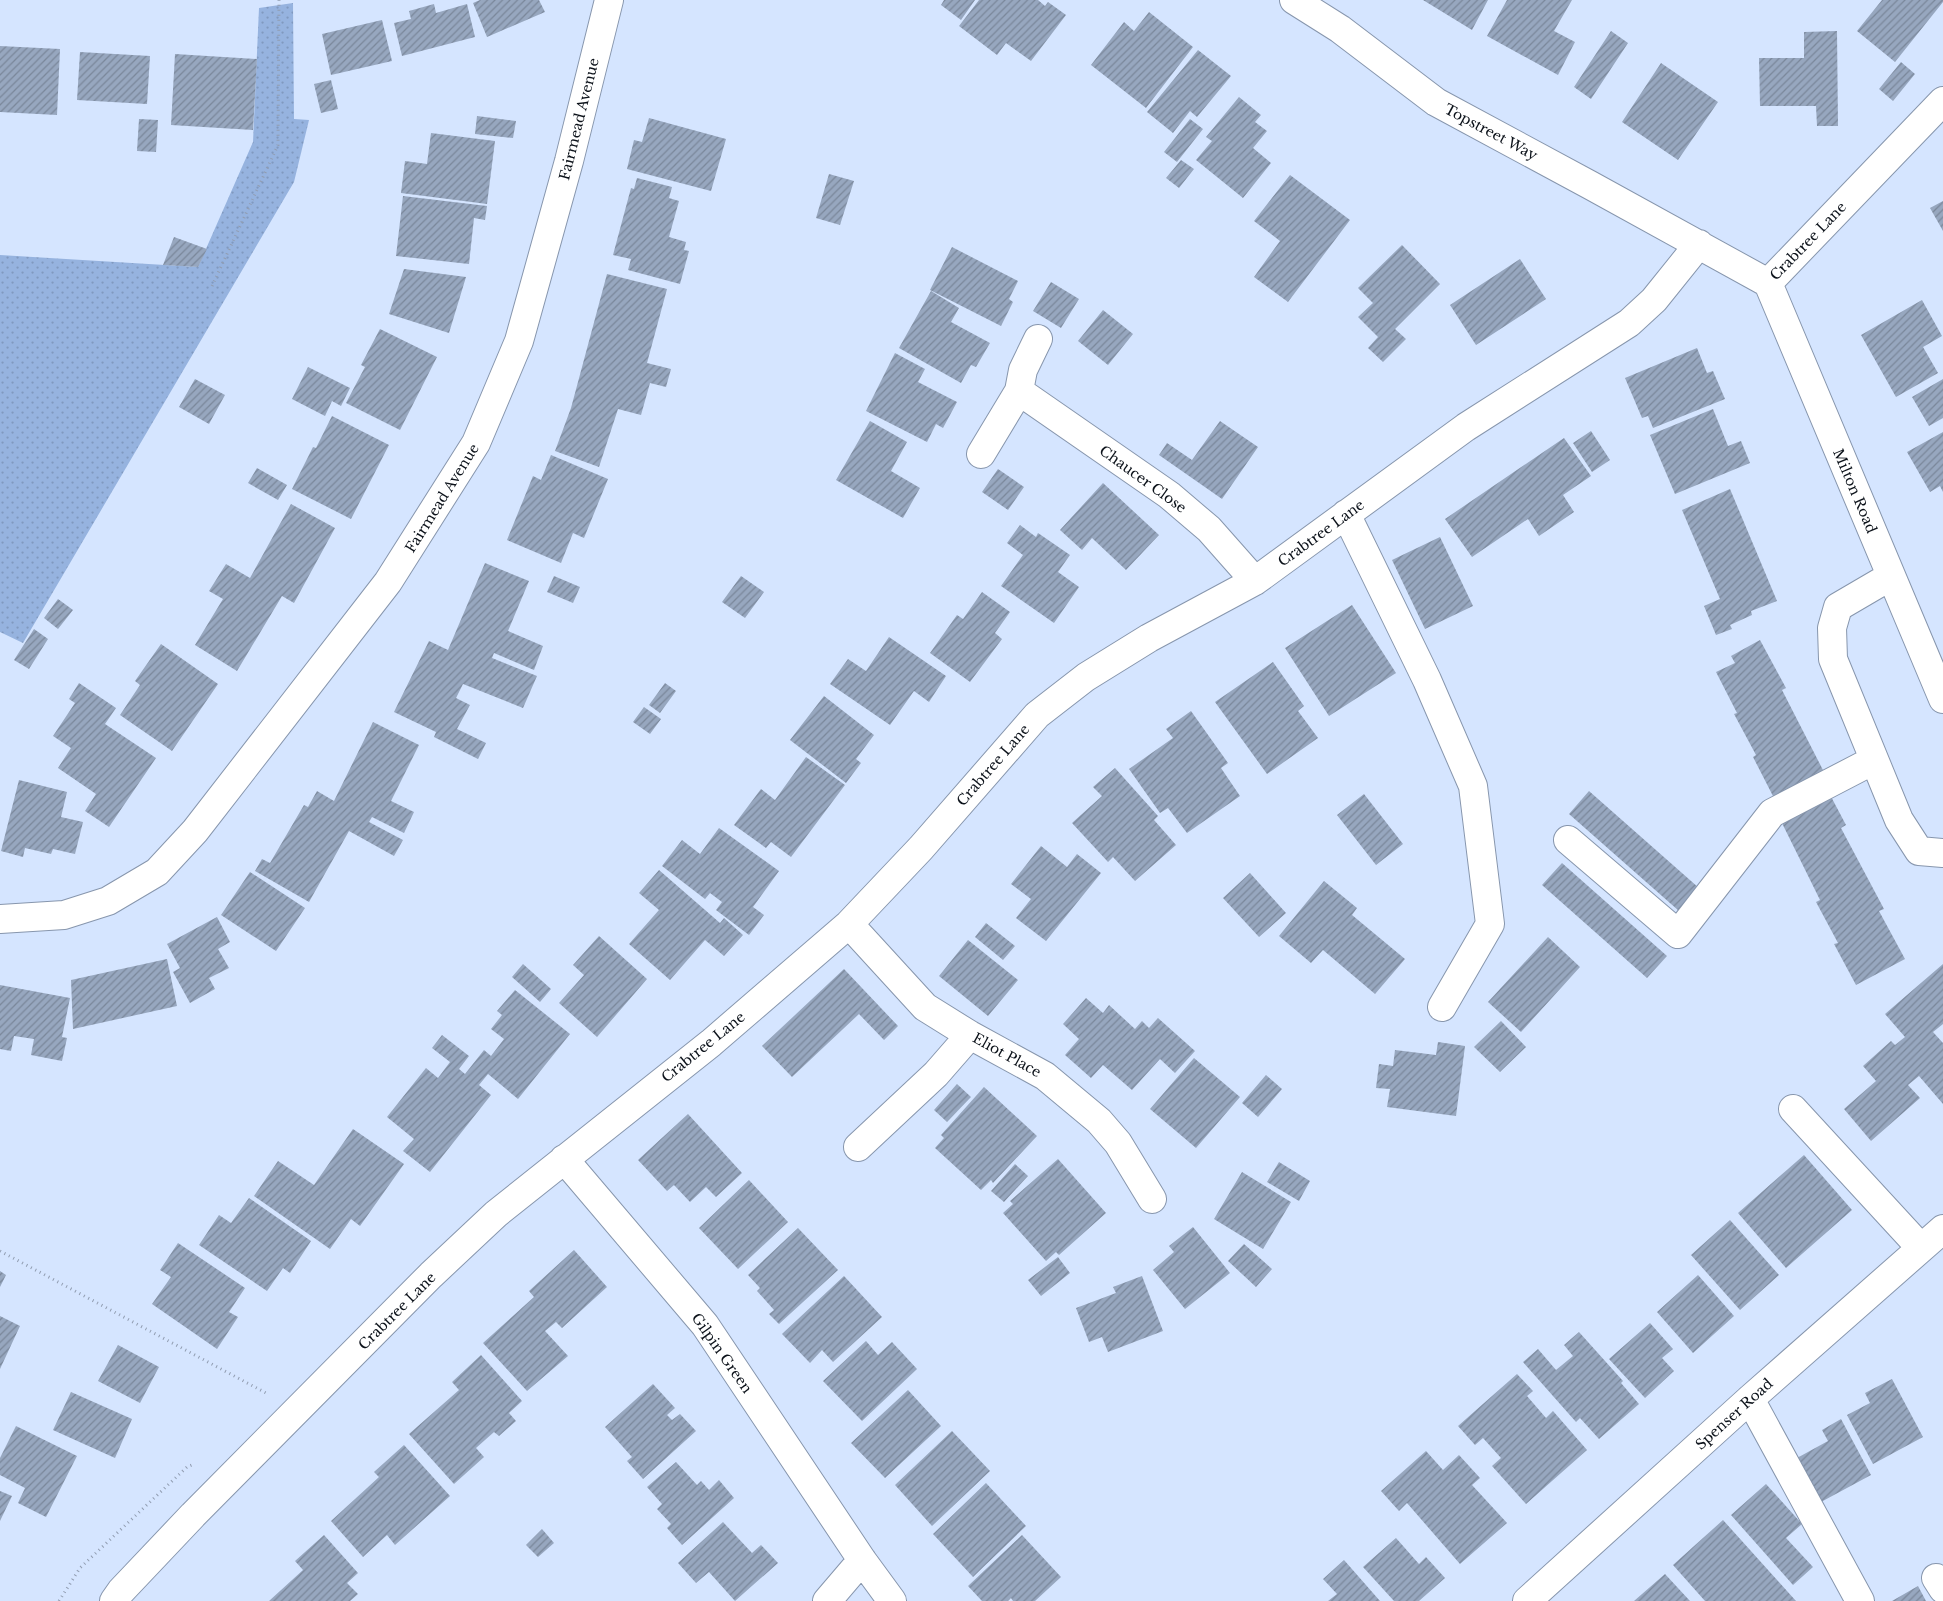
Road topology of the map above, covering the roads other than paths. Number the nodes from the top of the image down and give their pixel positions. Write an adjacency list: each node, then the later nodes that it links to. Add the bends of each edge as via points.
1 (610, 0): 16 (street, Fairmead Avenue, via 519,341 476,444 388,582 195,831 157,872 108,901 64,915)
2 (1294, 0): 4 (street, Topstreet Way, via 1340,29 1436,102)
3 (1943, 101): 5 (street, Crabtree Lane)
4 (1699, 244): 5 (street, Crabtree Lane); 9 (street, Crabtree Lane, via 1654,300 1629,323 1466,427)
5 (1768, 283): 10 (street, Milton Road)
6 (1038, 339): 7 (street, via 1023,370)
7 (1019, 391): 8 (street); 11 (street, Chaucer Close, via 1169,495 1208,529)
8 (981, 454)
9 (1346, 514): 11 (street, Crabtree Lane); 18 (street, via 1473,786 1490,924)
10 (1891, 576): 12 (street, Milton Road); 13 (street, via 1838,607 1832,628 1833,659)
11 (1254, 581): 17 (street, Crabtree Lane, via 1149,638 1086,677 1037,715 921,848)
12 (1943, 699)
13 (1874, 760): 14 (street, via 1772,813 1678,934); 15 (street, via 1899,820 1919,851)
14 (1568, 840)
15 (1943, 853)
16 (0, 919)
17 (849, 924): 19 (street, Eliot Place, via 925,1007); 22 (street, Crabtree Lane, via 711,1043)
18 (1442, 1007)
19 (970, 1035): 21 (street, via 936,1074); 23 (street, Eliot Place, via 1045,1076 1099,1121 1118,1142)
20 (1793, 1109): 25 (street)
21 (858, 1147)
22 (564, 1159): 27 (street, Gilpin Green, via 705,1324); 28 (street, Crabtree Lane, via 496,1214 431,1275 193,1515)
23 (1152, 1199)
24 (1943, 1229): 25 (street, Spenser Road)
25 (1922, 1248): 26 (street, Spenser Road)
26 (1750, 1400): 31 (street, Spenser Road); 32 (street)
27 (862, 1560): 29 (street); 30 (street, Gilpin Green)
28 (114, 1601)
29 (827, 1601)
30 (892, 1601)
31 (1527, 1601)
32 (1860, 1601)

